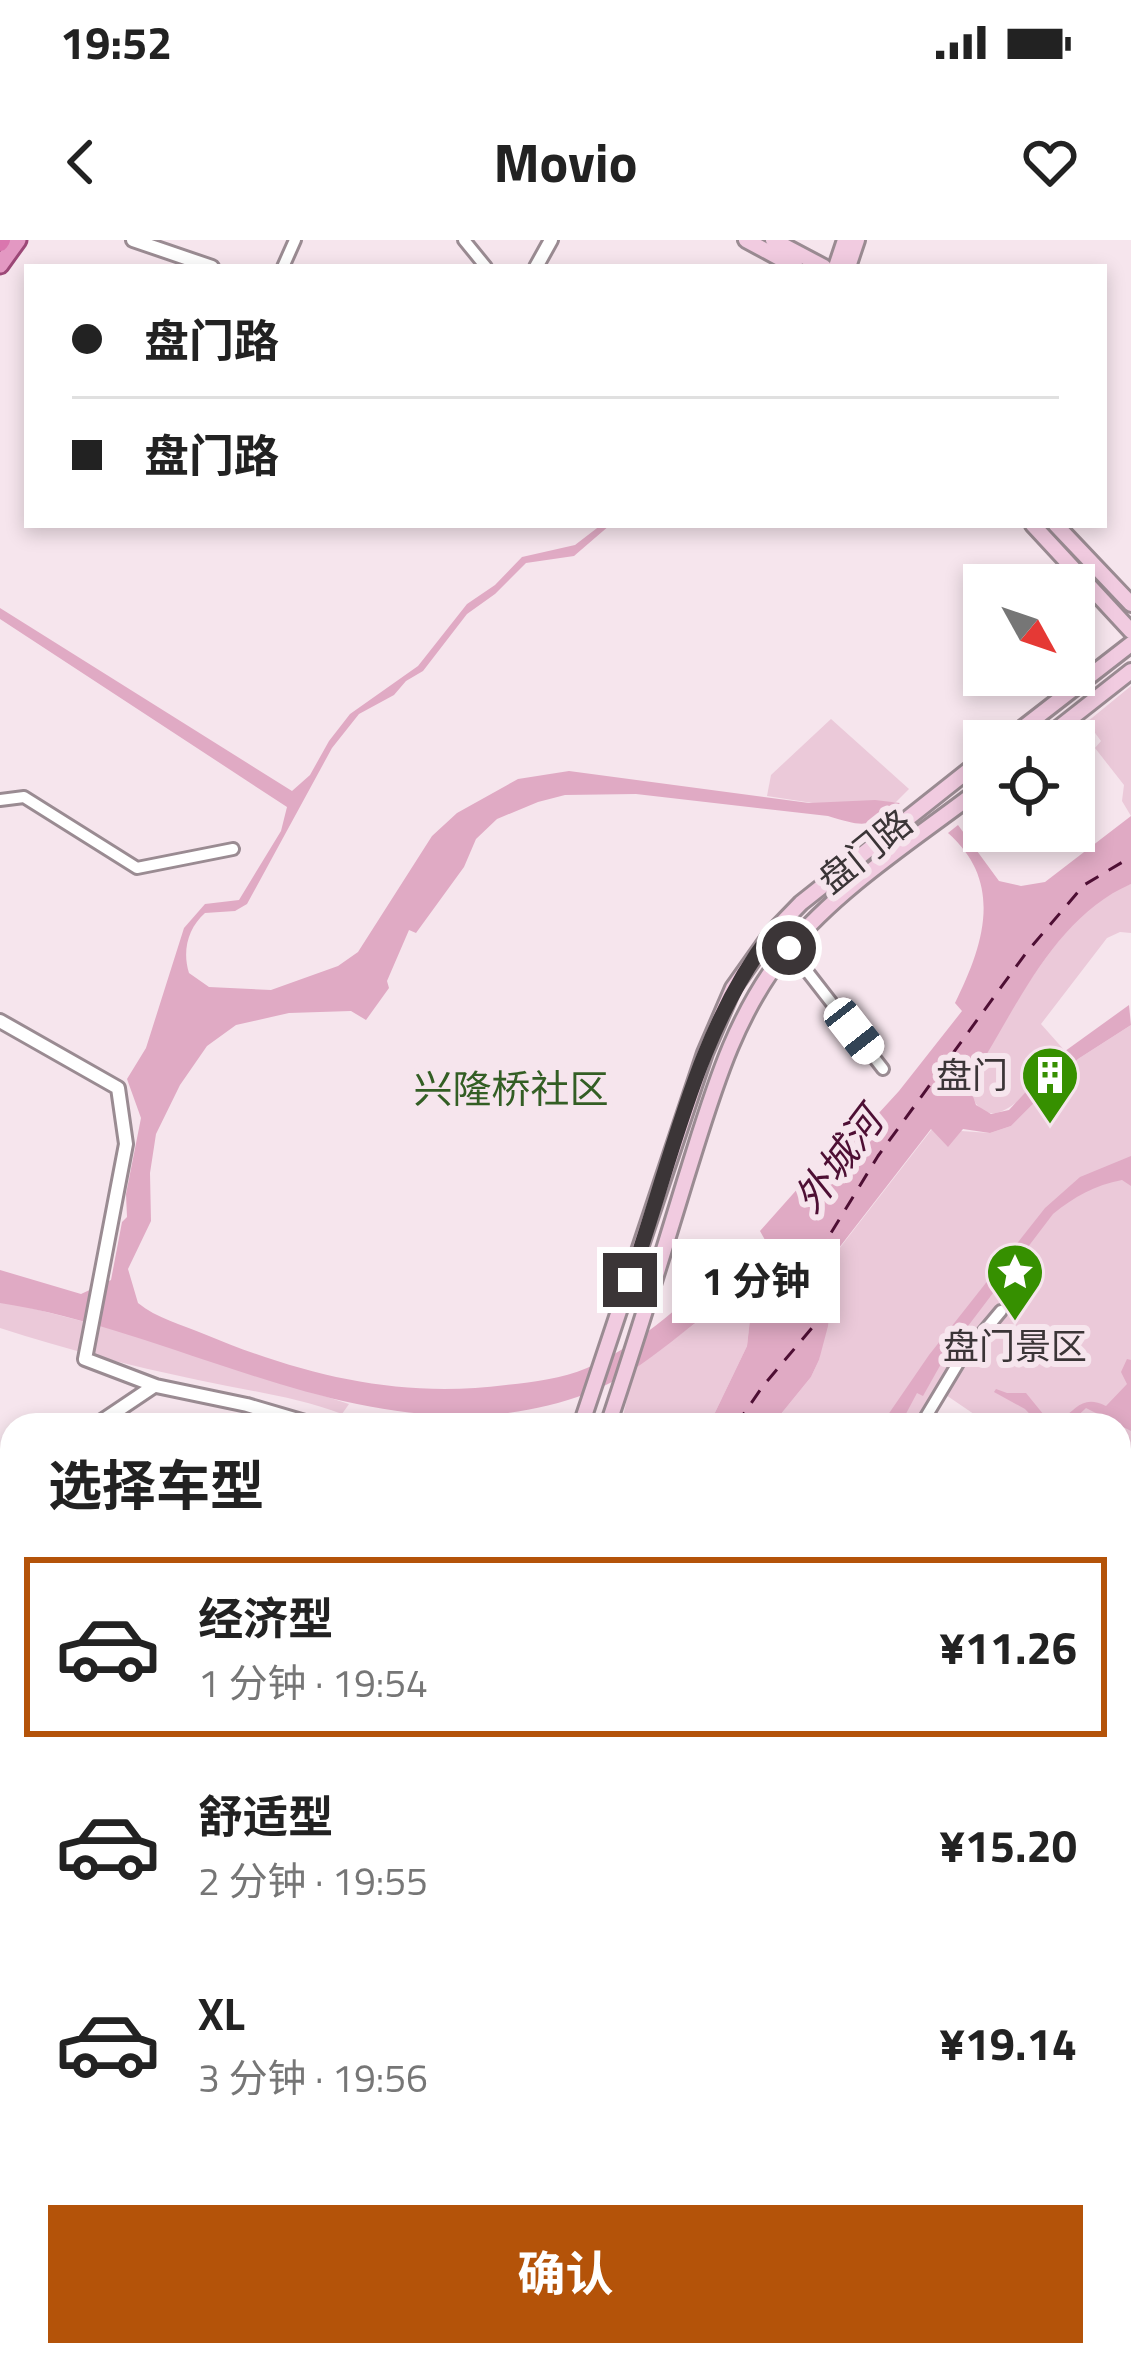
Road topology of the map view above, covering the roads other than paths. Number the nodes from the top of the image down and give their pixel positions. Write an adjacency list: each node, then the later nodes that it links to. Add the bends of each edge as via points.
1 (18, 240): 10 (main road)
2 (133, 240): 6 (street)
3 (464, 240): 7 (street)
4 (746, 240): 8 (main road)
5 (773, 240): 9 (main road)
6 (203, 264)
7 (484, 264)
8 (790, 264)
9 (818, 264)
10 (0, 265)
11 (1036, 528): 14 (main road)
12 (1059, 528): 13 (main road)
13 (1131, 604)
14 (1131, 631)
15 (1131, 644): 17 (main road)
16 (1131, 671): 18 (main road)
17 (1033, 720)
18 (1069, 720)
19 (963, 775): 23 (main road, 盘门路)
20 (0, 800): 22 (street, via 24,797 137,868)
21 (963, 802): 24 (main road, 盘门路, via 826,908)
22 (233, 849)
23 (772, 933): 24 (street); 31 (main road, 盘门路, via 716,1024)
24 (789, 948): 26 (street); 32 (main road, 盘门路, via 732,1038)
25 (0, 1021): 28 (street, via 118,1088 126,1144 85,1359)
26 (883, 1069)
27 (1001, 1311): 33 (street)
28 (155, 1386): 29 (street); 30 (street)
29 (114, 1413)
30 (275, 1413)
31 (585, 1413)
32 (612, 1413)
33 (928, 1413)

